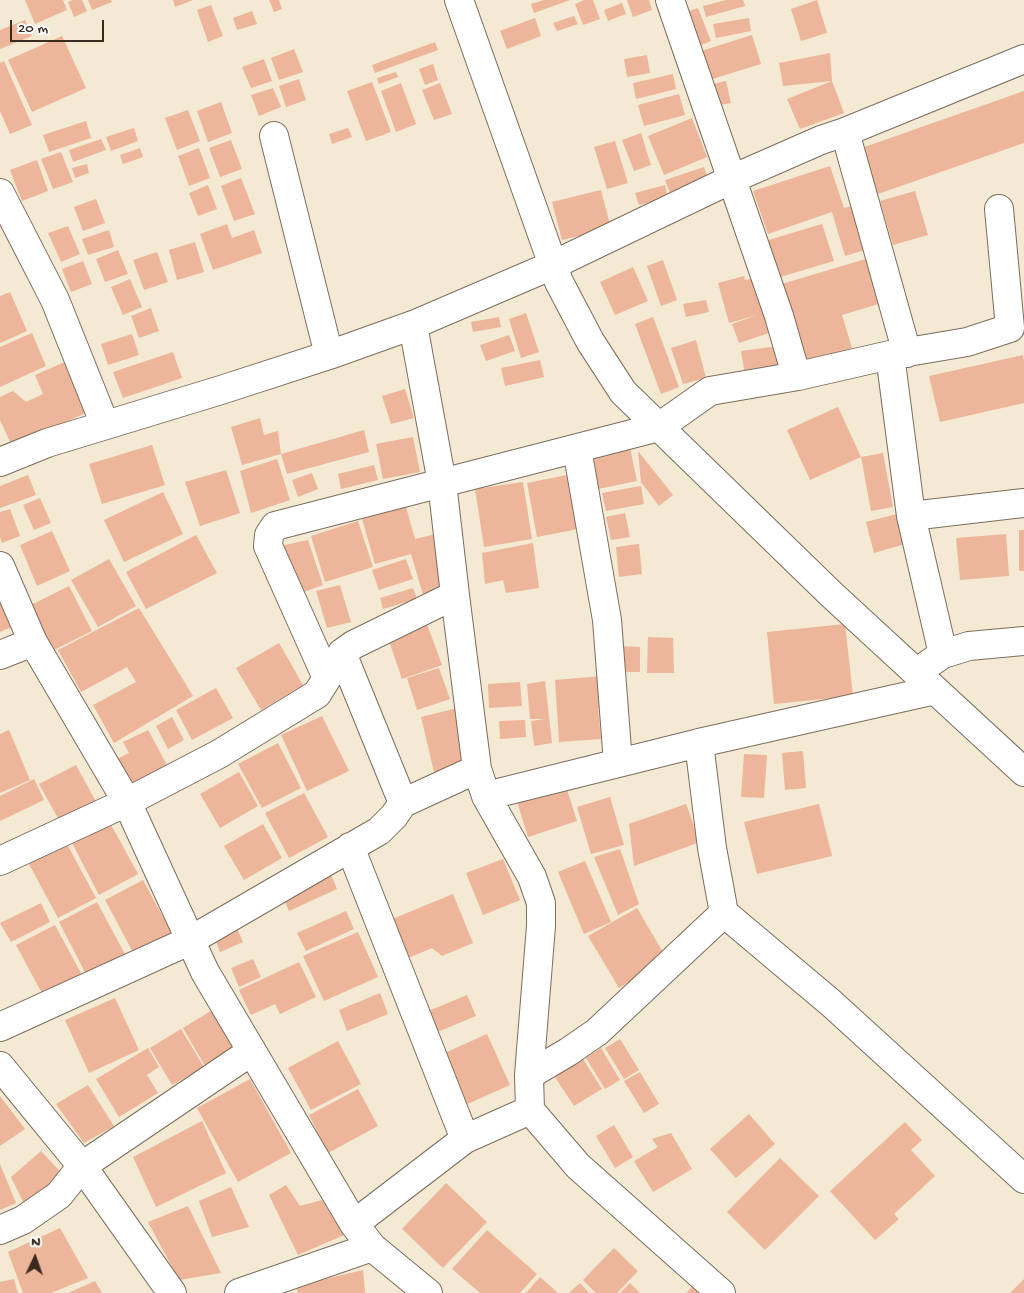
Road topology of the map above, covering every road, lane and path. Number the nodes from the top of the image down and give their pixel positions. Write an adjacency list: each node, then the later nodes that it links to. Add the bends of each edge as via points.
1 (459, 0): 9 (street)
2 (670, 0): 6 (street)
3 (1024, 59): 4 (street)
4 (846, 132): 6 (street); 11 (street)
5 (274, 136): 12 (street)
6 (732, 179): 9 (street); 13 (street)
7 (0, 193): 14 (street, via 55,300)
8 (999, 209): 11 (street, via 1010,328 967,342)
9 (553, 265): 10 (street); 15 (street, via 590,341 623,392)
10 (413, 325): 12 (street); 18 (street)
11 (898, 354): 13 (street); 20 (street)
12 (329, 355): 14 (street)
13 (798, 376): 15 (street, via 710,391)
14 (104, 426): 17 (street, via 46,443)
15 (659, 427): 16 (street); 29 (street, via 830,594)
16 (577, 449): 18 (street); 31 (street, via 607,620)
17 (0, 462)
18 (442, 483): 22 (street); 28 (street, via 275,526 269,535 268,546)
19 (1024, 503): 20 (street)
20 (911, 516): 26 (street)
21 (0, 566): 24 (street)
22 (455, 595): 25 (street); 32 (street)
23 (1024, 641): 26 (street, via 969,646)
24 (33, 642): 27 (street); 35 (street)
25 (342, 652): 28 (street); 36 (street)
26 (943, 654): 29 (street)
27 (0, 655)
28 (327, 678): 35 (street, via 317,694 219,754)
29 (925, 681): 30 (street); 33 (street)
30 (699, 743): 31 (street); 39 (street)
31 (618, 763): 34 (street)
32 (477, 769): 34 (street); 36 (street)
33 (1024, 772)
34 (486, 796): 44 (street, via 532,877 541,903)
35 (128, 802): 38 (street); 40 (street)
36 (403, 803): 37 (street, via 380,830)
37 (350, 847): 40 (street); 46 (street)
38 (0, 861)
39 (724, 913): 44 (street, via 597,1032); 48 (street, via 831,1003)
40 (191, 940): 41 (street); 42 (street)
41 (0, 1027)
42 (252, 1051): 47 (street); 49 (street)
43 (0, 1066): 47 (street)
44 (529, 1075): 45 (street)
45 (530, 1110): 46 (street); 55 (street, via 578,1166)
46 (465, 1139): 49 (street)
47 (82, 1166): 50 (street, via 59,1195 23,1220); 53 (street)
48 (1024, 1179)
49 (354, 1224): 51 (street)
50 (0, 1230)
51 (372, 1247): 52 (street); 54 (street)
52 (412, 1288)
53 (172, 1293)
54 (239, 1293)
55 (721, 1293)

